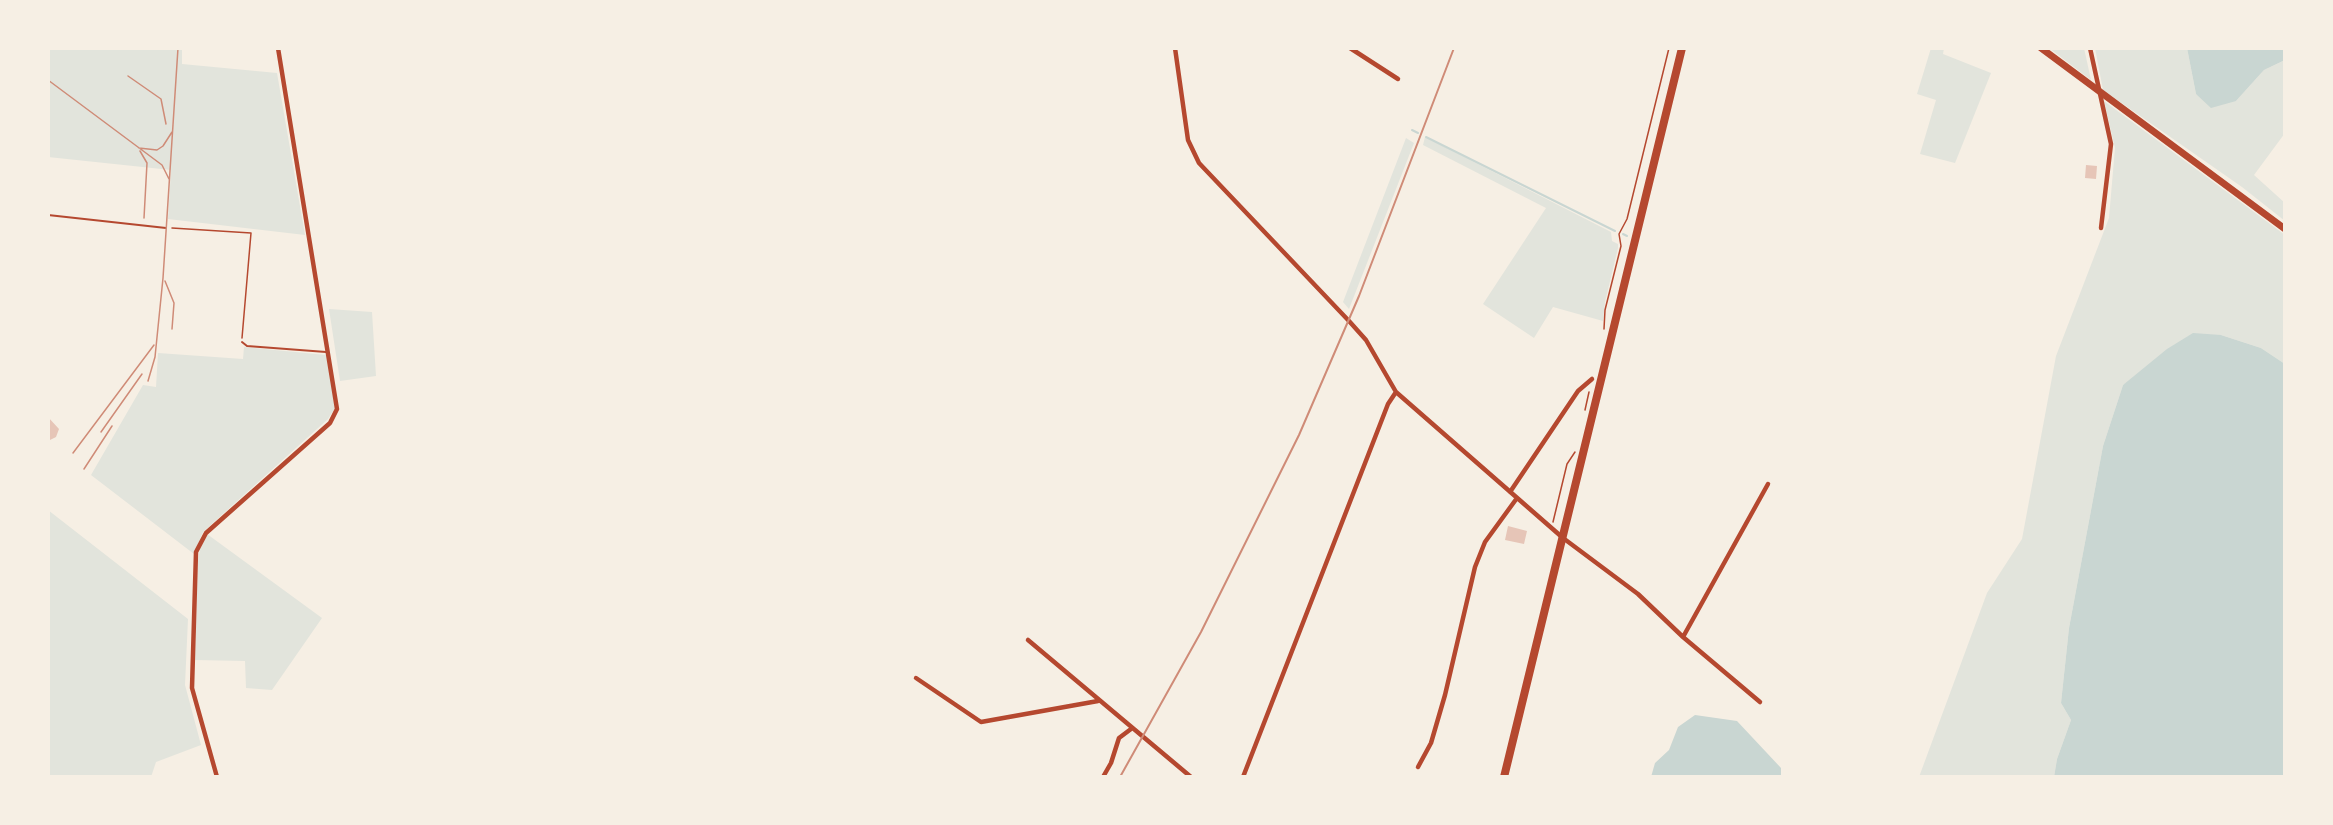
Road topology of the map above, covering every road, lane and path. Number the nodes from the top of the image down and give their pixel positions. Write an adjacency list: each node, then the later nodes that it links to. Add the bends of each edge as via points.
1 (279, 48): 16 (street)
2 (1175, 48): 18 (street, via 1188,140 1199,163 1355,327)
3 (1350, 48): 8 (street)
4 (1669, 48): 14 (path, via 1627,219 1619,234 1621,246)
5 (1682, 48): 25 (main road)
6 (2041, 48): 9 (main road)
7 (2090, 48): 9 (street)
8 (1398, 79)
9 (2099, 92): 12 (street, via 2111,144); 13 (main road)
10 (48, 215): 11 (lane)
11 (166, 228): 15 (path, via 251,233)
12 (2101, 228)
13 (2285, 229)
14 (1604, 330)
15 (242, 342): 16 (lane, via 247,346)
16 (328, 352): 33 (street, via 337,409 330,423 206,533 196,552 192,688)
17 (1592, 379): 19 (path); 22 (street, via 1578,391)
18 (1396, 392): 22 (street); 36 (street, via 1388,404)
19 (1586, 415)
20 (1577, 448): 24 (path, via 1567,464)
21 (1768, 484): 26 (street)
22 (1510, 492): 23 (street)
23 (1516, 498): 24 (street); 32 (street, via 1485,542 1475,567 1445,695 1431,743)
24 (1552, 528): 25 (street)
25 (1563, 538): 26 (street, via 1638,594); 37 (main road)
26 (1683, 637): 30 (street)
27 (1028, 640): 29 (street)
28 (916, 678): 29 (street, via 981,722)
29 (1098, 701): 31 (street)
30 (1760, 702)
31 (1131, 729): 34 (street, via 1119,738 1112,763); 35 (street)
32 (1418, 767)
33 (217, 777)
34 (1102, 777)
35 (1191, 777)
36 (1243, 777)
37 (1504, 777)

